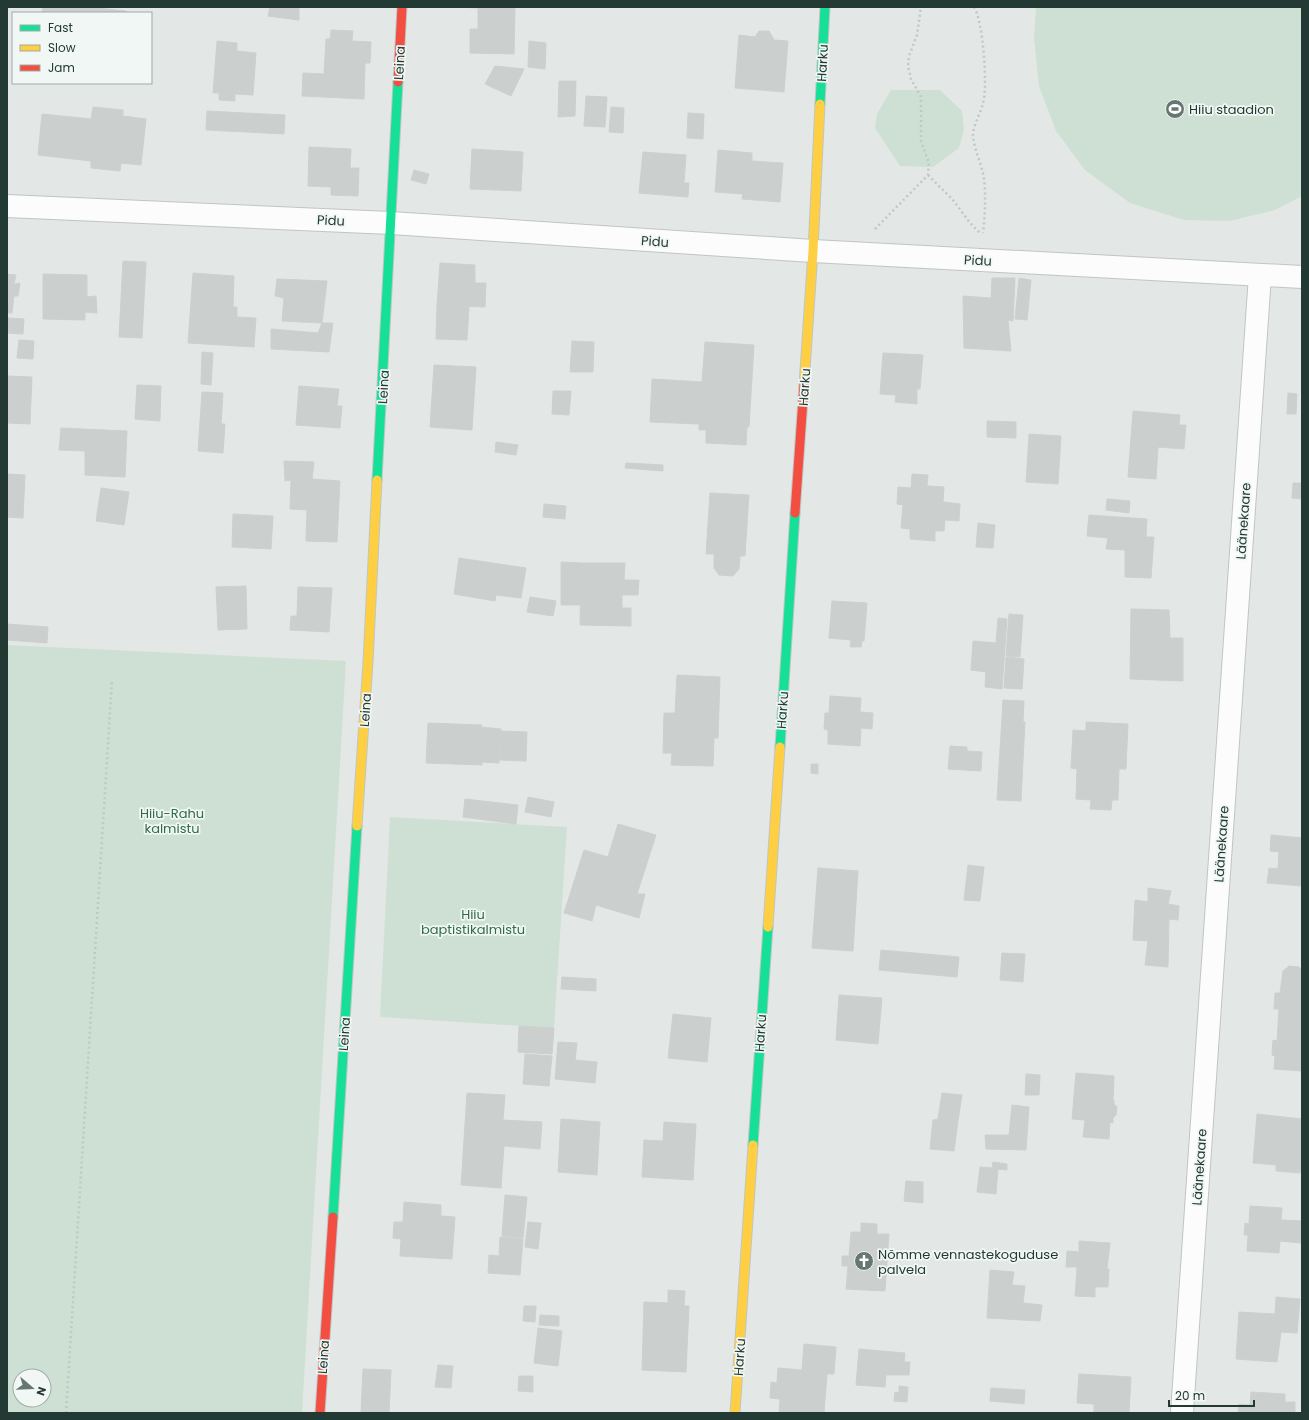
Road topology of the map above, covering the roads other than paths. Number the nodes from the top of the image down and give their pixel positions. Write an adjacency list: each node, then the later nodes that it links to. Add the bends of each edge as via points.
1 (402, 7): 4 (street, Leina)
2 (825, 7): 5 (street, Harku)
3 (7, 206): 4 (street, Pidu)
4 (391, 223): 5 (street, Pidu); 8 (street, Leina, via 368,662)
5 (813, 251): 6 (street, Pidu); 9 (street, Harku)
6 (1260, 275): 7 (street, Pidu); 10 (street, Läänekaare)
7 (1302, 277)
8 (320, 1413)
9 (735, 1413)
10 (1182, 1413)

